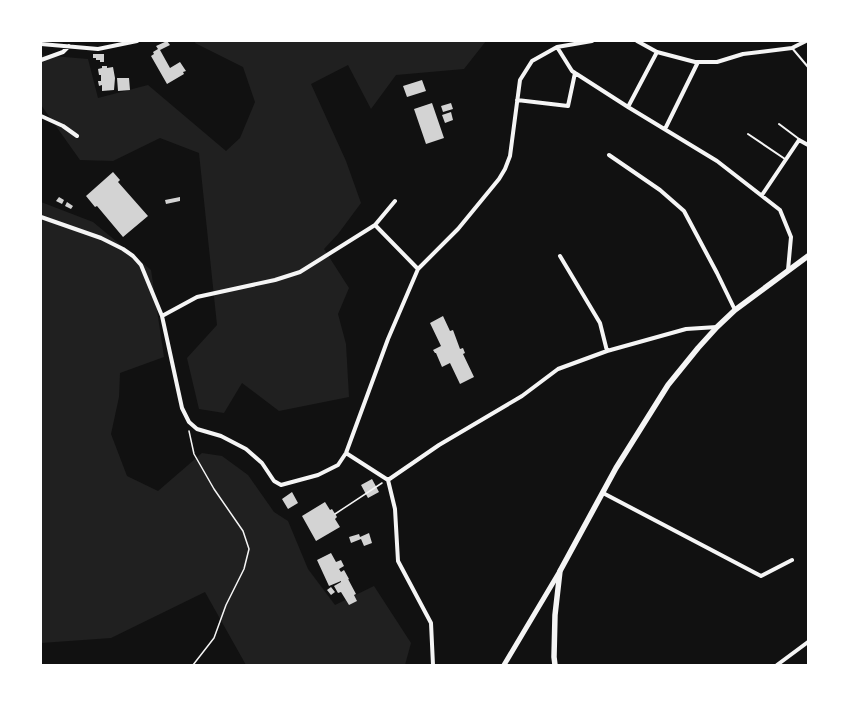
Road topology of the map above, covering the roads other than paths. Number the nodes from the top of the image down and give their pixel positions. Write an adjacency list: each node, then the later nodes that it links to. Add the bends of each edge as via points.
1 (136, 41): 7 (street, via 98,49)
2 (592, 41): 5 (street)
3 (637, 41): 10 (street)
4 (806, 41): 9 (street)
5 (576, 42): 8 (street)
6 (41, 44): 7 (street)
7 (69, 46): 11 (street, via 63,52)
8 (557, 47): 14 (street); 15 (street, via 532,61 520,80)
9 (792, 48): 12 (street, via 743,54 717,62); 13 (lane)
10 (657, 52): 12 (street); 16 (street)
11 (41, 60)
12 (698, 62): 19 (street)
13 (808, 67)
14 (575, 73): 15 (street, via 568,106); 16 (street)
15 (517, 100): 32 (street, via 510,156 505,169 458,229)
16 (628, 107): 19 (street)
17 (41, 116): 21 (street)
18 (779, 124): 22 (lane)
19 (665, 129): 26 (street, via 717,161)
20 (748, 134): 25 (lane)
21 (77, 136)
22 (799, 140): 23 (street); 25 (street)
23 (808, 145)
24 (609, 155): 34 (street, via 684,210)
25 (786, 160): 26 (street)
26 (762, 195): 33 (street, via 780,210 791,237)
27 (395, 201): 29 (street)
28 (41, 217): 35 (street, via 101,238 133,256 141,265)
29 (374, 224): 32 (street); 35 (street, via 300,272 197,297)
30 (560, 256): 37 (street, via 600,323)
31 (808, 256): 33 (main road)
32 (418, 269): 38 (street, via 388,339)
33 (788, 270): 34 (main road)
34 (735, 310): 36 (main road)
35 (162, 316): 38 (street, via 182,408 189,422 197,429 221,436 246,449 262,463 274,481 281,485 318,475 338,464)
36 (717, 327): 37 (street, via 686,329); 40 (main road, via 668,385)
37 (606, 351): 39 (street, via 558,369 522,396 439,445)
38 (346, 453): 39 (street)
39 (388, 480): 44 (street, via 395,509 398,560 432,623)
40 (603, 493): 41 (street, via 761,576); 42 (main road)
41 (792, 560)
42 (560, 570): 45 (street); 46 (main road, via 555,615)
43 (808, 642): 47 (street)
44 (433, 665)
45 (504, 665)
46 (555, 665)
47 (777, 665)

